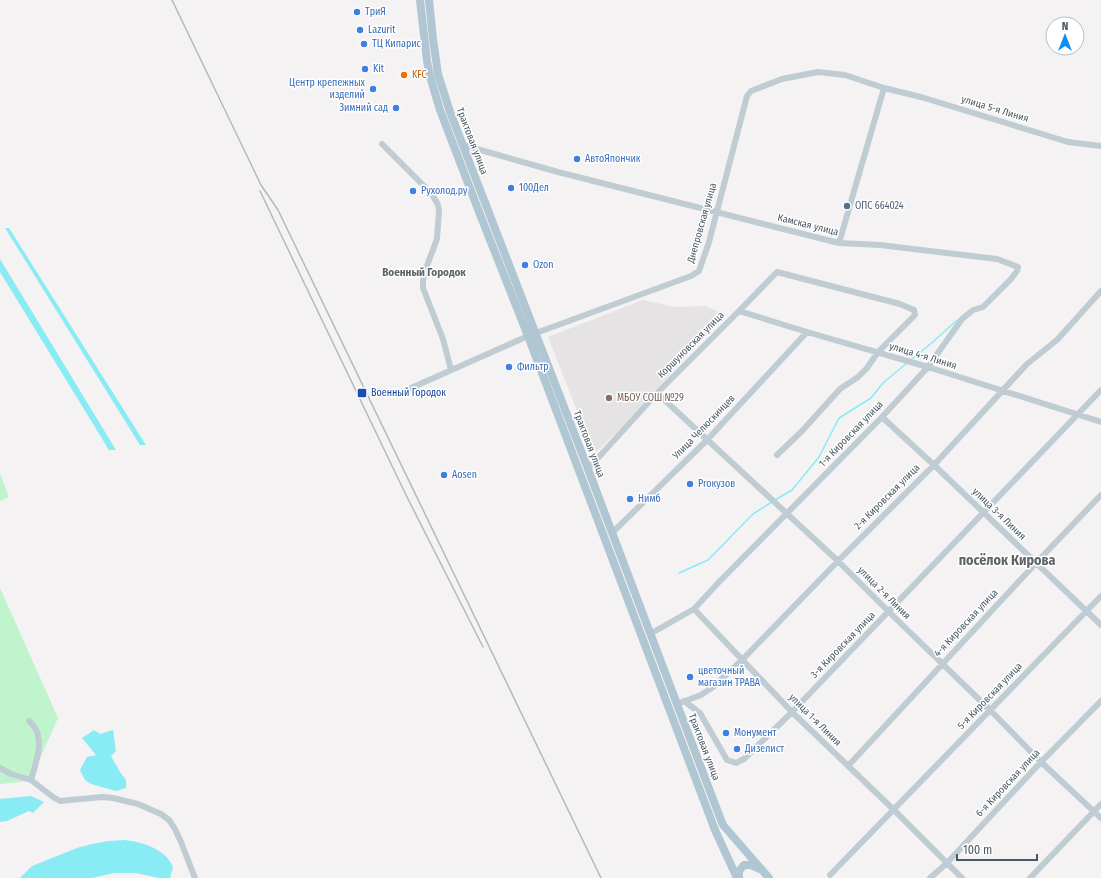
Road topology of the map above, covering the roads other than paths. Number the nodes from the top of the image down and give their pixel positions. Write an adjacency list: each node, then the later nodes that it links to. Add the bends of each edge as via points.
1 (420, 0): 13 (main road, Трактовая улица, via 427,61 435,94 486,230)
2 (429, 0): 6 (main road, Трактовая улица, via 438,74)
3 (884, 88): 4 (street, улица 5-я Линия, via 845,75 818,72 782,79 751,91); 7 (street, улица 5-я Линия, via 1068,142); 9 (street)
4 (746, 96): 8 (street, Днепровская улица)
5 (382, 144): 16 (street, via 432,194 438,205 437,239 424,276 423,288 443,339)
6 (463, 146): 8 (street, Камская улица); 13 (main road, Трактовая улица)
7 (1101, 146)
8 (716, 212): 9 (street, Камская улица); 13 (street, Днепровская улица, via 699,271 695,274)
9 (839, 243): 15 (street, Камская улица, via 880,244 997,259 1018,267 1011,279 983,307 973,310 962,319)
10 (1101, 291): 18 (street, 2-я Кировская улица, via 1057,340 1027,364)
11 (739, 312): 12 (street, улица 4-я Линия); 14 (street, Коршуновская улица, via 777,272 900,304 914,310 915,315); 20 (street, Коршуновская улица)
12 (807, 332): 14 (street, улица 4-я Линия); 24 (street, Улица Челюскинцев)
13 (532, 335): 16 (street); 27 (main road, Трактовая улица); 59 (main road, Трактовая улица, via 716,830)
14 (878, 352): 15 (street, улица 4-я Линия); 25 (street, via 867,368 840,389)
15 (928, 367): 18 (street, улица 4-я Линия); 22 (street, 1-я Кировская улица)
16 (451, 370): 17 (street)
17 (411, 388)
18 (1003, 390): 21 (street, улица 4-я Линия); 26 (street, 2-я Кировская улица)
19 (1101, 390): 21 (street, 3-я Кировская улица)
20 (657, 393): 24 (street, улица 2-я Линия); 27 (street, Коршуновская улица)
21 (1078, 414): 23 (street, улица 4-я Линия); 29 (street, 3-я Кировская улица)
22 (882, 417): 26 (street, улица 3-я Линия); 30 (street, 1-я Кировская улица)
23 (1101, 422)
24 (708, 440): 30 (street, улица 2-я Линия); 31 (street, Улица Челюскинцев)
25 (777, 455)
26 (934, 465): 29 (street, улица 3-я Линия); 32 (street, 2-я Кировская улица)
27 (588, 469): 31 (main road, Трактовая улица)
28 (1101, 495): 33 (street, 4-я Кировская улица)
29 (984, 513): 33 (street, улица 3-я Линия); 37 (street, 3-я Кировская улица)
30 (787, 514): 32 (street, улица 2-я Линия); 35 (street, 1-я Кировская улица)
31 (612, 533): 39 (main road, Трактовая улица)
32 (838, 561): 37 (street, улица 2-я Линия); 40 (street, 2-я Кировская улица)
33 (1036, 563): 36 (street, улица 3-я Линия); 41 (street, 4-я Кировская улица)
34 (1101, 596): 36 (street, 5-я Кировская улица)
35 (694, 609): 39 (street); 40 (street, улица 1-я Линия)
36 (1086, 611): 38 (street, улица 3-я Линия); 44 (street, 5-я Кировская улица)
37 (888, 612): 41 (street, улица 2-я Линия); 45 (street, 3-я Кировская улица)
38 (1101, 625)
39 (650, 634): 43 (main road, Трактовая улица)
40 (742, 660): 43 (street, 2-я Кировская улица, via 713,687); 45 (street, улица 1-я Линия)
41 (942, 664): 44 (street, улица 2-я Линия); 48 (street, 4-я Кировская улица)
42 (1101, 701): 47 (street, 6-я Кировская улица)
43 (681, 703): 45 (street, 3-я Кировская улица, via 700,713 727,760 736,763 744,759); 56 (main road, Трактовая улица, via 723,825)
44 (990, 710): 47 (street, улица 2-я Линия); 52 (street, 5-я Кировская улица)
45 (792, 712): 48 (street, улица 1-я Линия)
46 (29, 721): 50 (street, via 35,728 39,740)
47 (1041, 762): 53 (street, улица 2-я Линия); 55 (street, 6-я Кировская улица)
48 (848, 766): 52 (street, улица 1-я Линия)
49 (0, 768): 50 (street)
50 (31, 780): 58 (street, via 60,801 113,798 138,804 162,814 175,829)
51 (1101, 804): 53 (street)
52 (894, 810): 55 (street, улица 1-я Линия); 57 (street, 5-я Кировская улица)
53 (1094, 811): 54 (street, улица 2-я Линия); 63 (street)
54 (1101, 818)
55 (947, 863): 61 (street, 6-я Кировская улица); 62 (street, улица 1-я Линия)
56 (761, 869): 59 (main road, via 744,865 739,871); 60 (main road, Трактовая улица)
57 (830, 875)
58 (195, 878)
59 (738, 878)
60 (769, 878)
61 (930, 878)
62 (962, 878)
63 (1030, 878)

